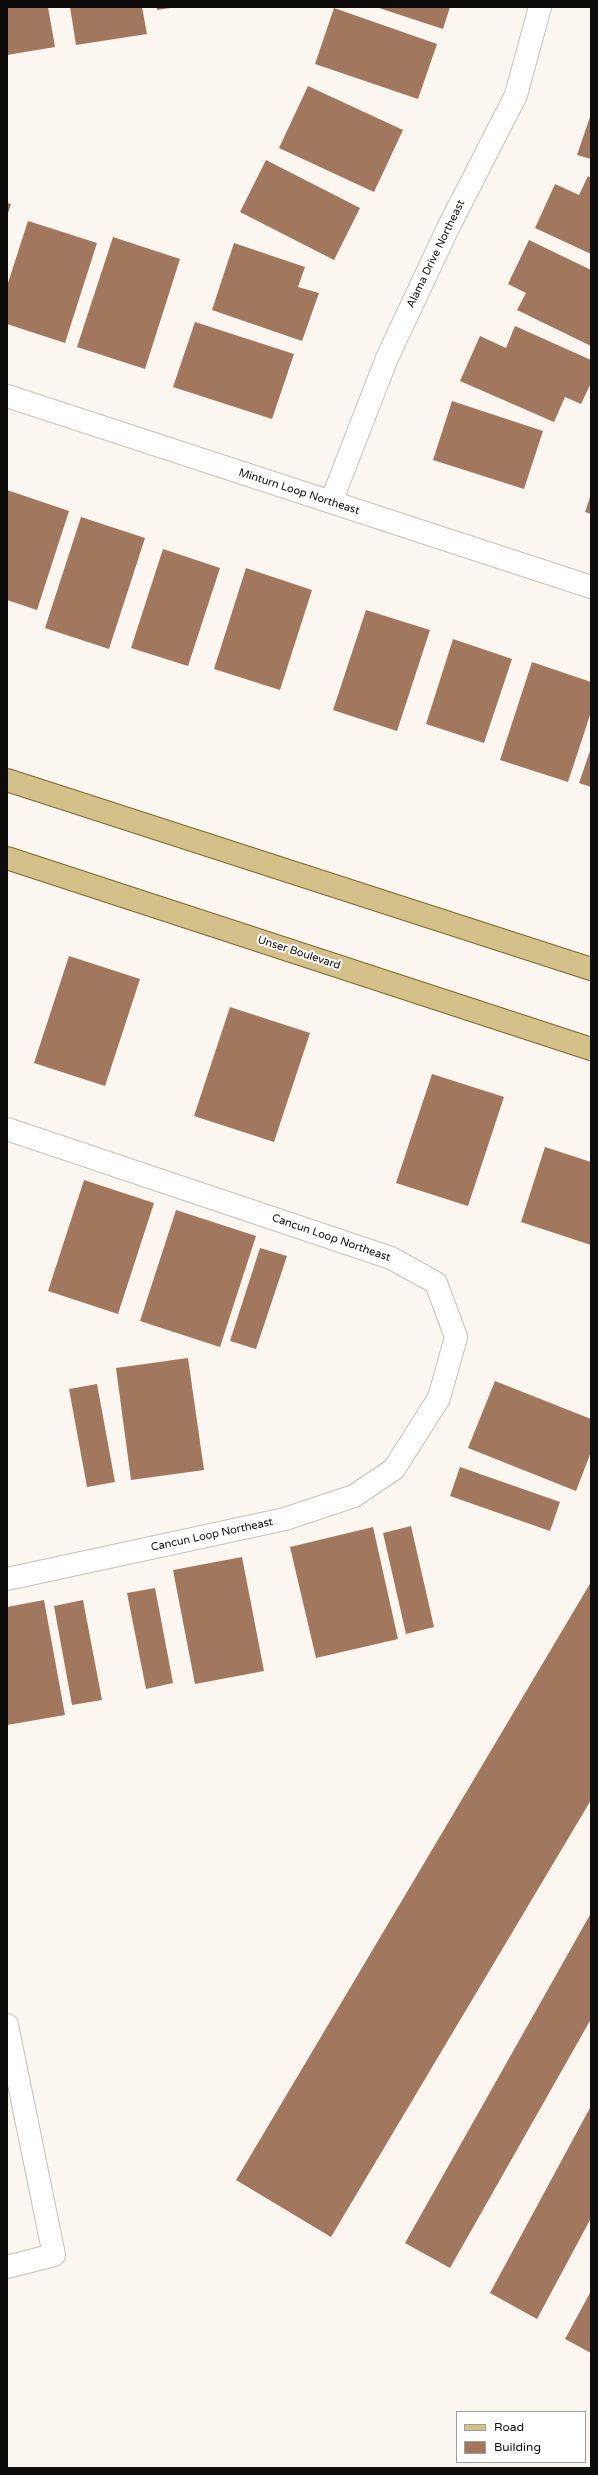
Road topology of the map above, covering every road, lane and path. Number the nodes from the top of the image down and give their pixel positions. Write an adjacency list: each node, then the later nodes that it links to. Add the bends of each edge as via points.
1 (540, 7): 3 (street, Alama Drive Northeast, via 516,95 448,228 387,358)
2 (7, 396): 3 (street, Minturn Loop Northeast)
3 (331, 502): 4 (street, Minturn Loop Northeast)
4 (591, 587)
5 (7, 780): 7 (main road)
6 (7, 858): 8 (main road, Unser Boulevard)
7 (591, 969)
8 (591, 1049)
9 (7, 1129): 10 (street, Cancun Loop Northeast, via 391,1258 436,1283 456,1337 439,1398 394,1469 354,1496 285,1519)
10 (7, 1579)
11 (7, 2025): 12 (street, via 54,2255)
12 (7, 2267)

